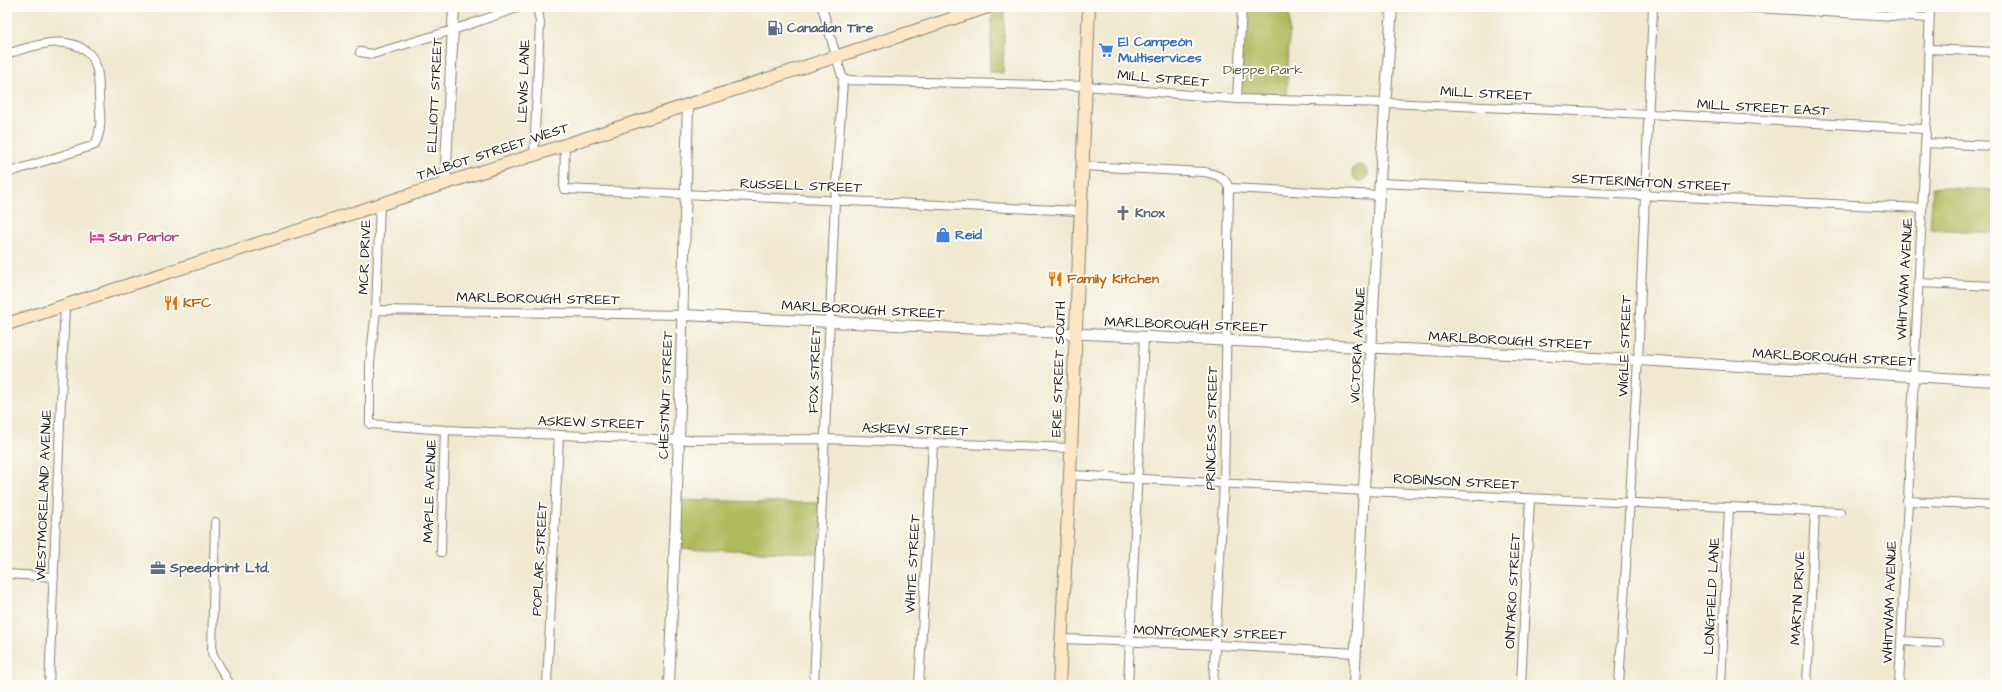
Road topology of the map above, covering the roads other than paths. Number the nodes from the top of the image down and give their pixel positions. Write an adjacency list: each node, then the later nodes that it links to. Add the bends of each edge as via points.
1 (454, 7): 14 (street, ELLIOTT STREET)
2 (520, 7): 14 (street)
3 (537, 7): 30 (street, LEWIS LANE, via 540,22)
4 (822, 7): 19 (street, FOX STREET)
5 (988, 7): 12 (main road, TALBOT STREET WEST)
6 (1089, 7): 21 (main road, ERIE STREET SOUTH)
7 (1242, 7): 22 (street)
8 (1392, 7): 23 (street, VICTORIA AVENUE)
9 (1653, 7): 25 (street, WIGLE STREET)
10 (1739, 7): 13 (street)
11 (1930, 7): 13 (street, WHITWAM AVENUE)
12 (972, 9): 19 (main road, TALBOT STREET WEST)
13 (1929, 18): 15 (street, WHITWAM AVENUE)
14 (453, 30): 16 (street, via 373,54); 34 (street, ELLIOTT STREET)
15 (1928, 49): 17 (street); 26 (street, WHITWAM AVENUE)
16 (360, 52)
17 (1995, 52)
18 (7, 54): 32 (street, via 38,43 61,43 82,49 92,56 99,86 101,132 95,145)
19 (836, 57): 20 (street, FOX STREET); 24 (main road, TALBOT STREET WEST)
20 (843, 80): 21 (street, MILL STREET); 39 (street, FOX STREET)
21 (1086, 86): 22 (street, MILL STREET); 31 (main road, ERIE STREET SOUTH)
22 (1237, 99): 23 (street, MILL STREET)
23 (1386, 103): 25 (street, MILL STREET); 33 (street, VICTORIA AVENUE)
24 (688, 106): 28 (main road, TALBOT STREET WEST); 36 (street, CHESTNUT STREET)
25 (1649, 114): 26 (street, MILL STREET EAST); 38 (street, WIGLE STREET)
26 (1926, 130): 27 (street, WHITWAM AVENUE)
27 (1925, 142): 29 (street); 41 (street, WHITWAM AVENUE)
28 (565, 145): 30 (main road, TALBOT STREET WEST); 36 (street, RUSSELL STREET, via 564,189)
29 (1995, 146)
30 (534, 155): 34 (main road, TALBOT STREET WEST)
31 (1082, 166): 35 (street, via 1172,169 1219,175 1226,180); 42 (main road, ERIE STREET SOUTH)
32 (7, 173)
33 (1380, 183): 37 (street, VICTORIA AVENUE); 38 (street, SETTERINGTON STREET)
34 (445, 184): 40 (main road, TALBOT STREET WEST)
35 (1229, 188): 37 (street); 52 (street, PRINCESS STREET)
36 (686, 195): 39 (street, RUSSELL STREET); 47 (street, CHESTNUT STREET)
37 (1379, 195): 53 (street, VICTORIA AVENUE)
38 (1644, 196): 41 (street, SETTERINGTON STREET); 54 (street, WIGLE STREET)
39 (834, 200): 42 (street, RUSSELL STREET); 48 (street, FOX STREET)
40 (380, 204): 45 (main road, TALBOT STREET WEST); 46 (street, MCR DRIVE)
41 (1921, 208): 43 (street, WHITWAM AVENUE)
42 (1080, 211): 50 (main road, ERIE STREET SOUTH)
43 (1918, 283): 44 (street); 55 (street, WHITWAM AVENUE)
44 (1995, 286)
45 (65, 305): 49 (main road, TALBOT STREET WEST); 77 (street, WESTMORELAND AVENUE)
46 (376, 310): 47 (street, MARLBOROUGH STREET); 57 (street, ASKEW STREET, via 370,363 370,424)
47 (683, 315): 48 (street, MARLBOROUGH STREET); 60 (street, CHESTNUT STREET)
48 (830, 323): 50 (street, MARLBOROUGH STREET); 59 (street, FOX STREET)
49 (7, 324)
50 (1076, 334): 51 (street, MARLBOROUGH STREET); 62 (main road, ERIE STREET SOUTH)
51 (1144, 337): 52 (street, MARLBOROUGH STREET); 64 (street)
52 (1226, 340): 53 (street, MARLBOROUGH STREET); 65 (street, PRINCESS STREET)
53 (1372, 348): 54 (street, MARLBOROUGH STREET); 66 (street, VICTORIA AVENUE)
54 (1638, 360): 55 (street, MARLBOROUGH STREET); 69 (street, WIGLE STREET)
55 (1914, 376): 56 (street, MARLBOROUGH STREET); 68 (street, WHITWAM AVENUE)
56 (1995, 381)
57 (445, 430): 58 (street, ASKEW STREET); 75 (street, MAPLE AVENUE)
58 (559, 435): 60 (street, ASKEW STREET); 86 (street, POPLAR STREET)
59 (825, 439): 60 (street, ASKEW STREET); 61 (street, ASKEW STREET); 88 (street, FOX STREET)
60 (679, 440): 87 (street, CHESTNUT STREET)
61 (933, 444): 62 (street, ASKEW STREET); 89 (street, WHITE STREET)
62 (1071, 448): 63 (main road, ERIE STREET SOUTH)
63 (1070, 474): 64 (street, ROBINSON STREET); 78 (main road, ERIE STREET SOUTH)
64 (1137, 479): 65 (street, ROBINSON STREET); 80 (street)
65 (1224, 483): 66 (street, ROBINSON STREET); 82 (street, PRINCESS STREET)
66 (1365, 491): 67 (street, ROBINSON STREET); 83 (street, VICTORIA AVENUE)
67 (1530, 498): 69 (street, ROBINSON STREET); 94 (street, ONTARIO STREET)
68 (1907, 501): 70 (street); 79 (street, WHITWAM AVENUE)
69 (1629, 503): 71 (street, ROBINSON STREET); 95 (street, WIGLE STREET)
70 (1995, 505)
71 (1729, 508): 72 (street, ROBINSON STREET); 96 (street, LONGFIELD LANE)
72 (1815, 511): 73 (street, ROBINSON STREET); 97 (street, MARTIN DRIVE)
73 (1840, 512)
74 (215, 522): 85 (street, via 212,653)
75 (441, 552)
76 (7, 574): 77 (street)
77 (54, 577): 84 (street, WESTMORELAND AVENUE)
78 (1063, 639): 80 (street, MONTGOMERY STREET); 90 (main road, ERIE STREET SOUTH)
79 (1901, 641): 81 (street); 98 (street, WHITWAM AVENUE)
80 (1131, 643): 82 (street, MONTGOMERY STREET); 91 (street)
81 (1939, 643)
82 (1216, 645): 83 (street, MONTGOMERY STREET); 92 (street, PRINCESS STREET)
83 (1356, 653): 93 (street, VICTORIA AVENUE)
84 (49, 685)
85 (230, 685)
86 (547, 685)
87 (668, 685)
88 (814, 685)
89 (919, 685)
90 (1059, 685)
91 (1128, 685)
92 (1213, 685)
93 (1354, 685)
94 (1521, 685)
95 (1618, 685)
96 (1721, 685)
97 (1807, 685)
98 (1899, 685)

